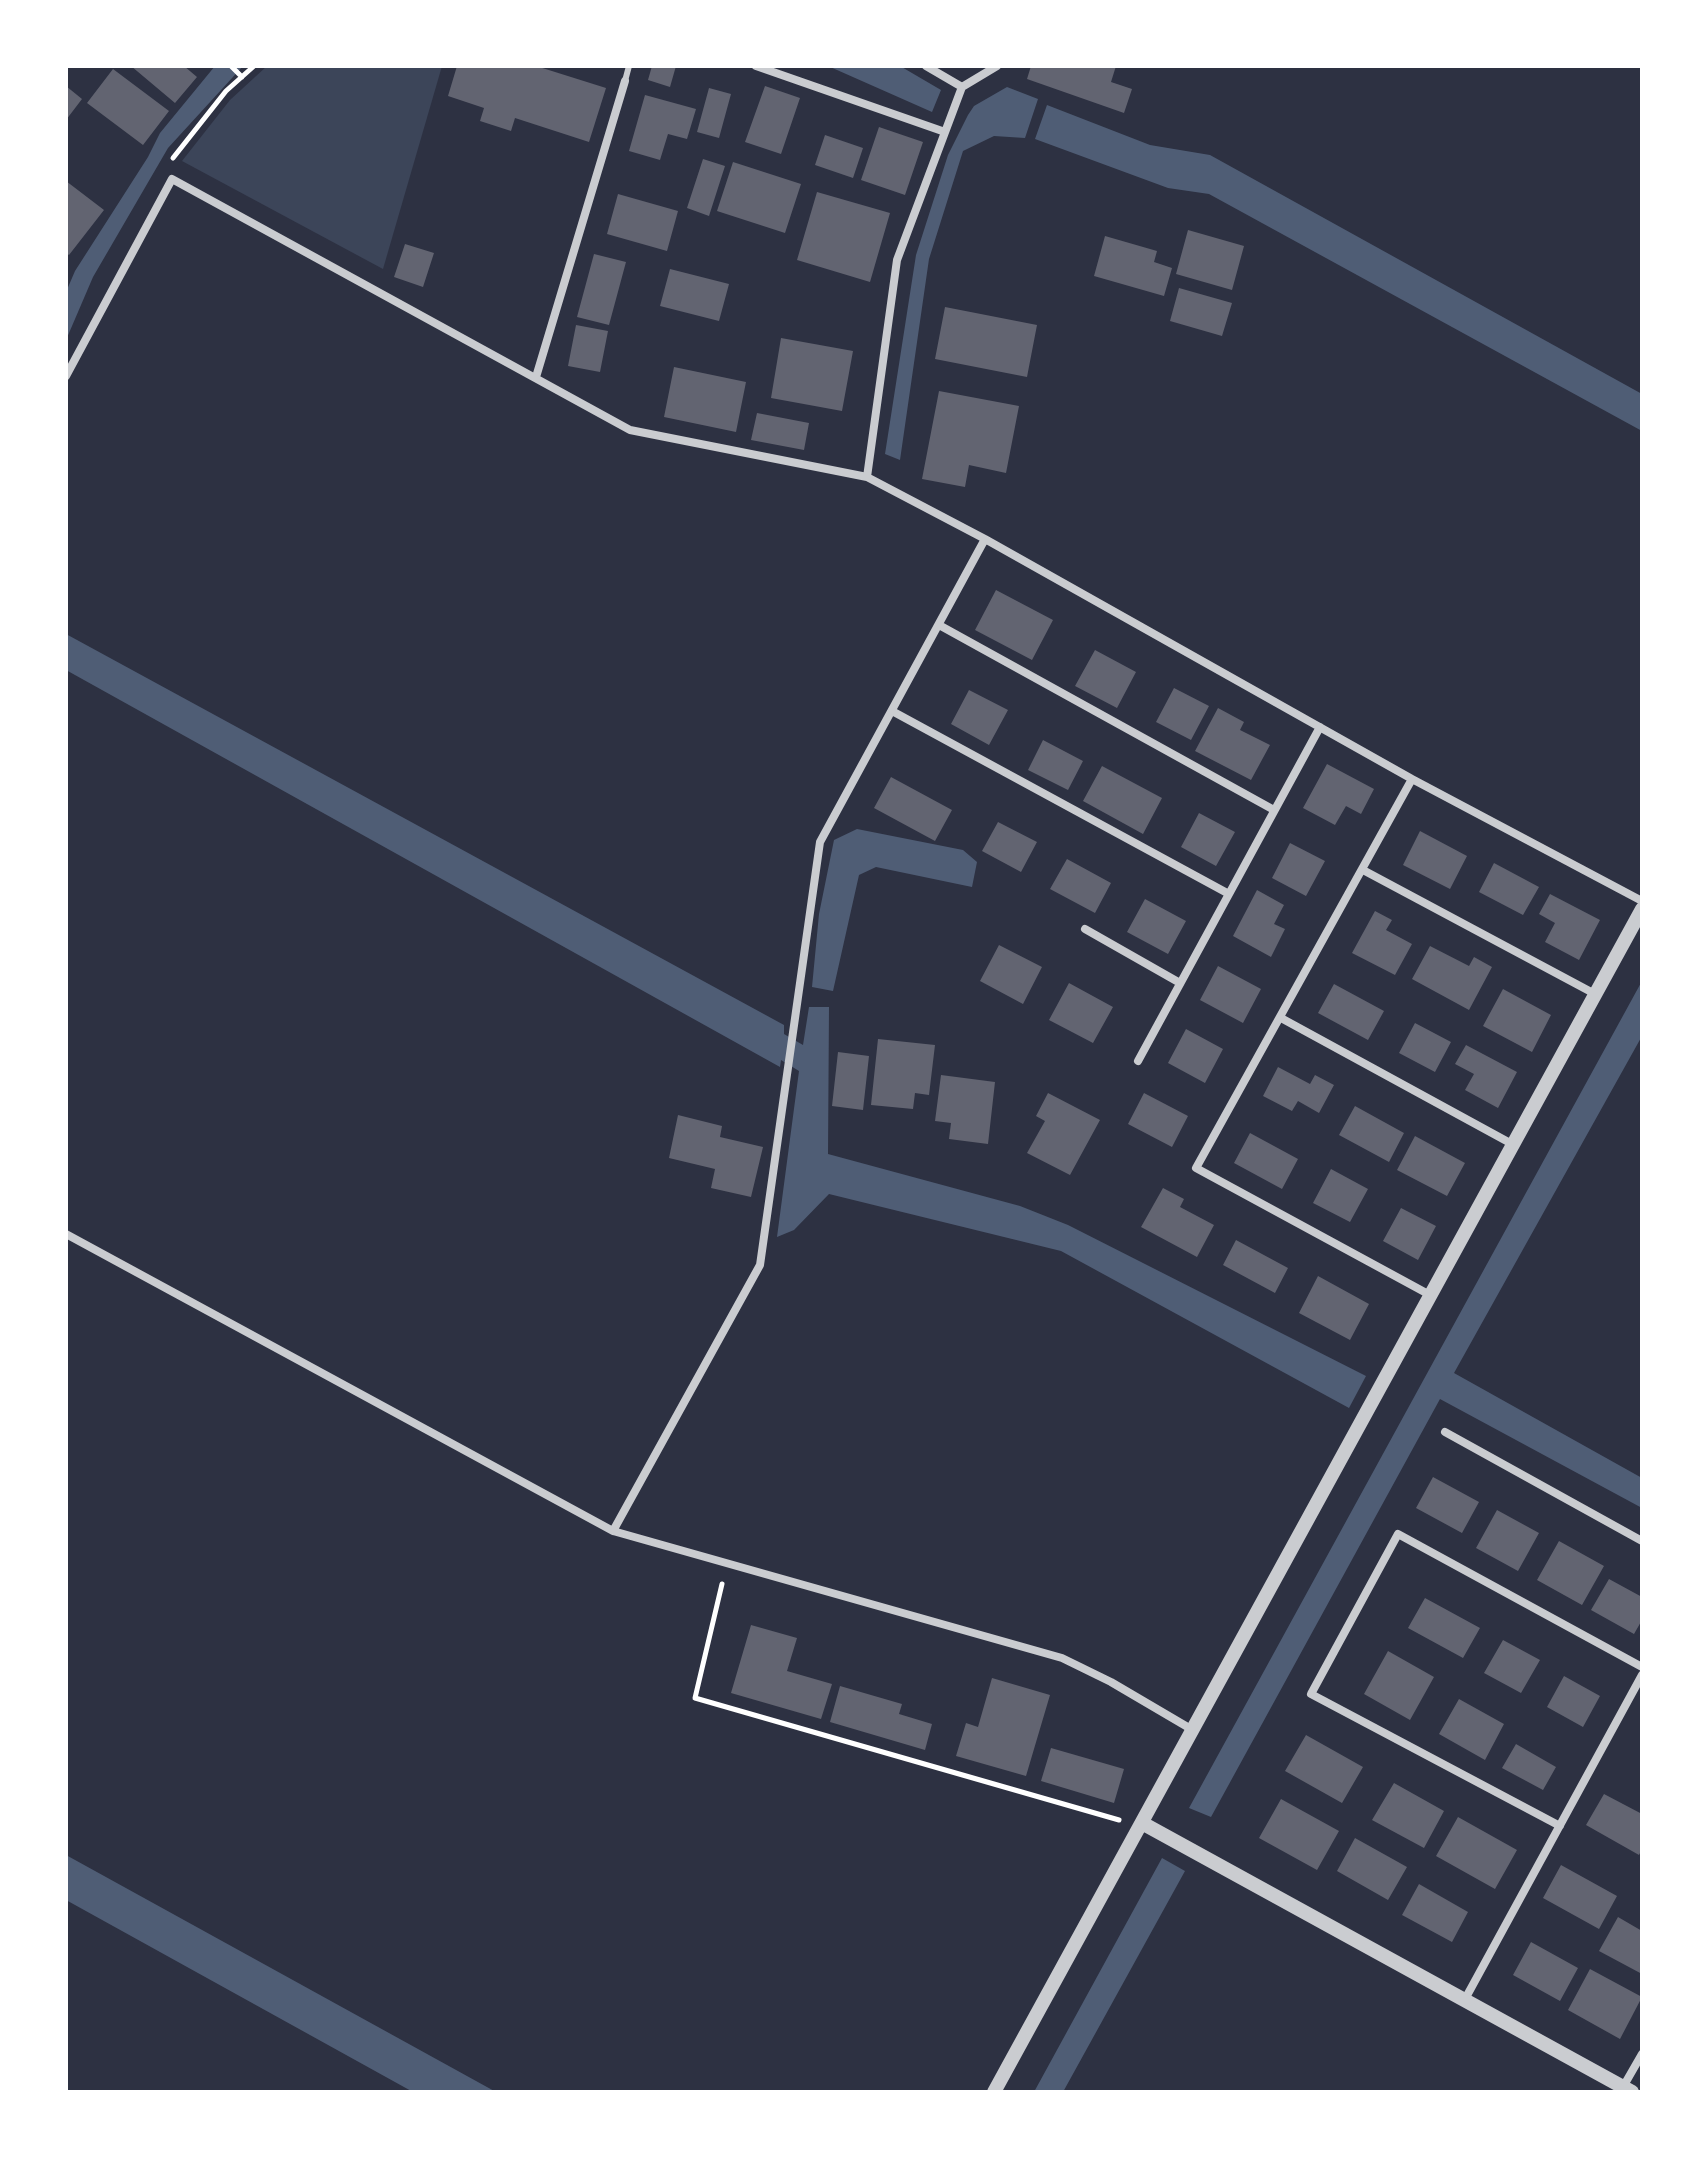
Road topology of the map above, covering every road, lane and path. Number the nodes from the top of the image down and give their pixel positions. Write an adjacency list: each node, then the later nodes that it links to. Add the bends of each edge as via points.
1 (231, 66): 7 (path)
2 (254, 66): 7 (path)
3 (629, 66): 8 (lane)
4 (756, 66): 10 (street)
5 (926, 66): 9 (street)
6 (997, 66): 9 (street)
7 (242, 77): 11 (path, via 173,156)
8 (625, 81): 13 (street)
9 (962, 87): 10 (street)
10 (945, 132): 14 (street, via 897,260)
11 (172, 179): 12 (street); 13 (street)
12 (66, 376)
13 (536, 377): 14 (street, via 630,430)
14 (867, 477): 15 (street)
15 (985, 539): 16 (street); 18 (street)
16 (939, 625): 17 (street); 20 (street)
17 (892, 711): 22 (street); 34 (street, via 820,842 760,1265)
18 (1320, 727): 19 (street); 20 (street)
19 (1412, 779): 21 (street); 23 (street)
20 (1274, 810): 22 (street)
21 (1363, 870): 27 (street); 28 (street)
22 (1229, 894): 26 (street)
23 (1642, 901)
24 (1642, 909): 27 (street)
25 (1085, 929): 26 (street)
26 (1180, 983): 29 (street)
27 (1595, 994): 30 (street)
28 (1281, 1018): 30 (street); 32 (street, via 1196,1168)
29 (1138, 1061)
30 (1512, 1144): 32 (street)
31 (66, 1234): 34 (street)
32 (1430, 1295): 39 (street)
33 (1445, 1432): 35 (street)
34 (613, 1531): 36 (street)
35 (1642, 1541)
36 (727, 1564): 39 (street, via 1062,1658); 40 (path, via 695,1698)
37 (1642, 1667): 41 (street, via 1398,1534 1311,1694)
38 (1642, 1675): 41 (street)
39 (1191, 1729): 40 (street)
40 (1142, 1823): 42 (street); 45 (street)
41 (1560, 1826): 42 (street)
42 (1464, 2002): 44 (street)
43 (1642, 2054): 44 (street)
44 (1627, 2090)
45 (994, 2092)

